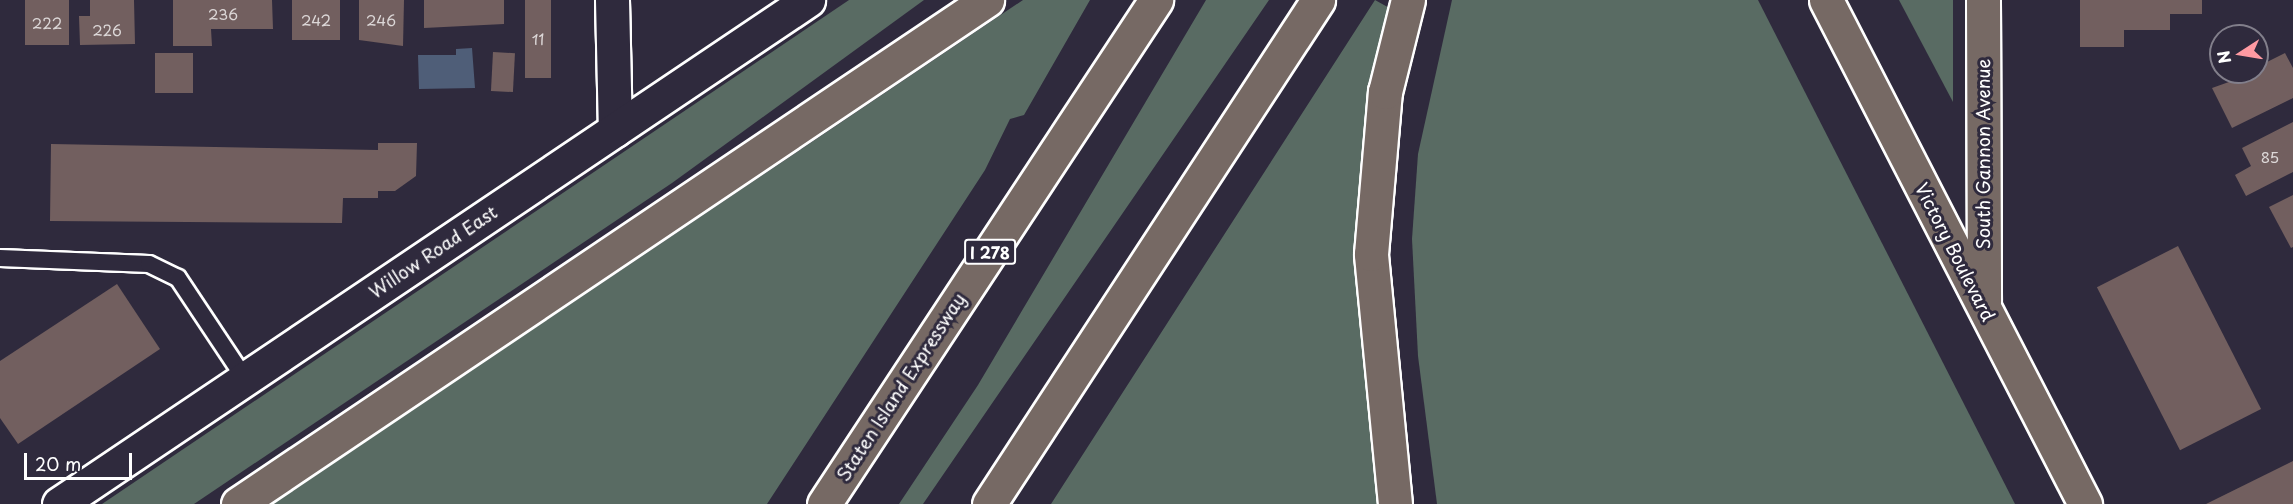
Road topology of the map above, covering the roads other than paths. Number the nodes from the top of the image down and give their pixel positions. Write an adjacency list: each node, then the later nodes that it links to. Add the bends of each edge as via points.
1 (612, 0): 9 (main road)
2 (808, 0): 9 (main road, Willow Road East)
3 (987, 0): 14 (main road)
4 (1156, 0): 15 (main road, Staten Island Expressway / I 278)
5 (1318, 0): 16 (main road)
6 (1407, 0): 17 (main road, via 1385,92 1371,254)
7 (1826, 0): 11 (main road, Victory Boulevard)
8 (1983, 0): 11 (main road, South Gannon Avenue)
9 (615, 130): 12 (main road, Willow Road East)
10 (0, 258): 12 (lane, via 149,264 178,278)
11 (1984, 307): 18 (main road, Victory Boulevard)
12 (245, 379): 13 (main road, Willow Road East)
13 (58, 504)
14 (238, 504)
15 (824, 504)
16 (988, 504)
17 (1395, 504)
18 (2085, 504)

